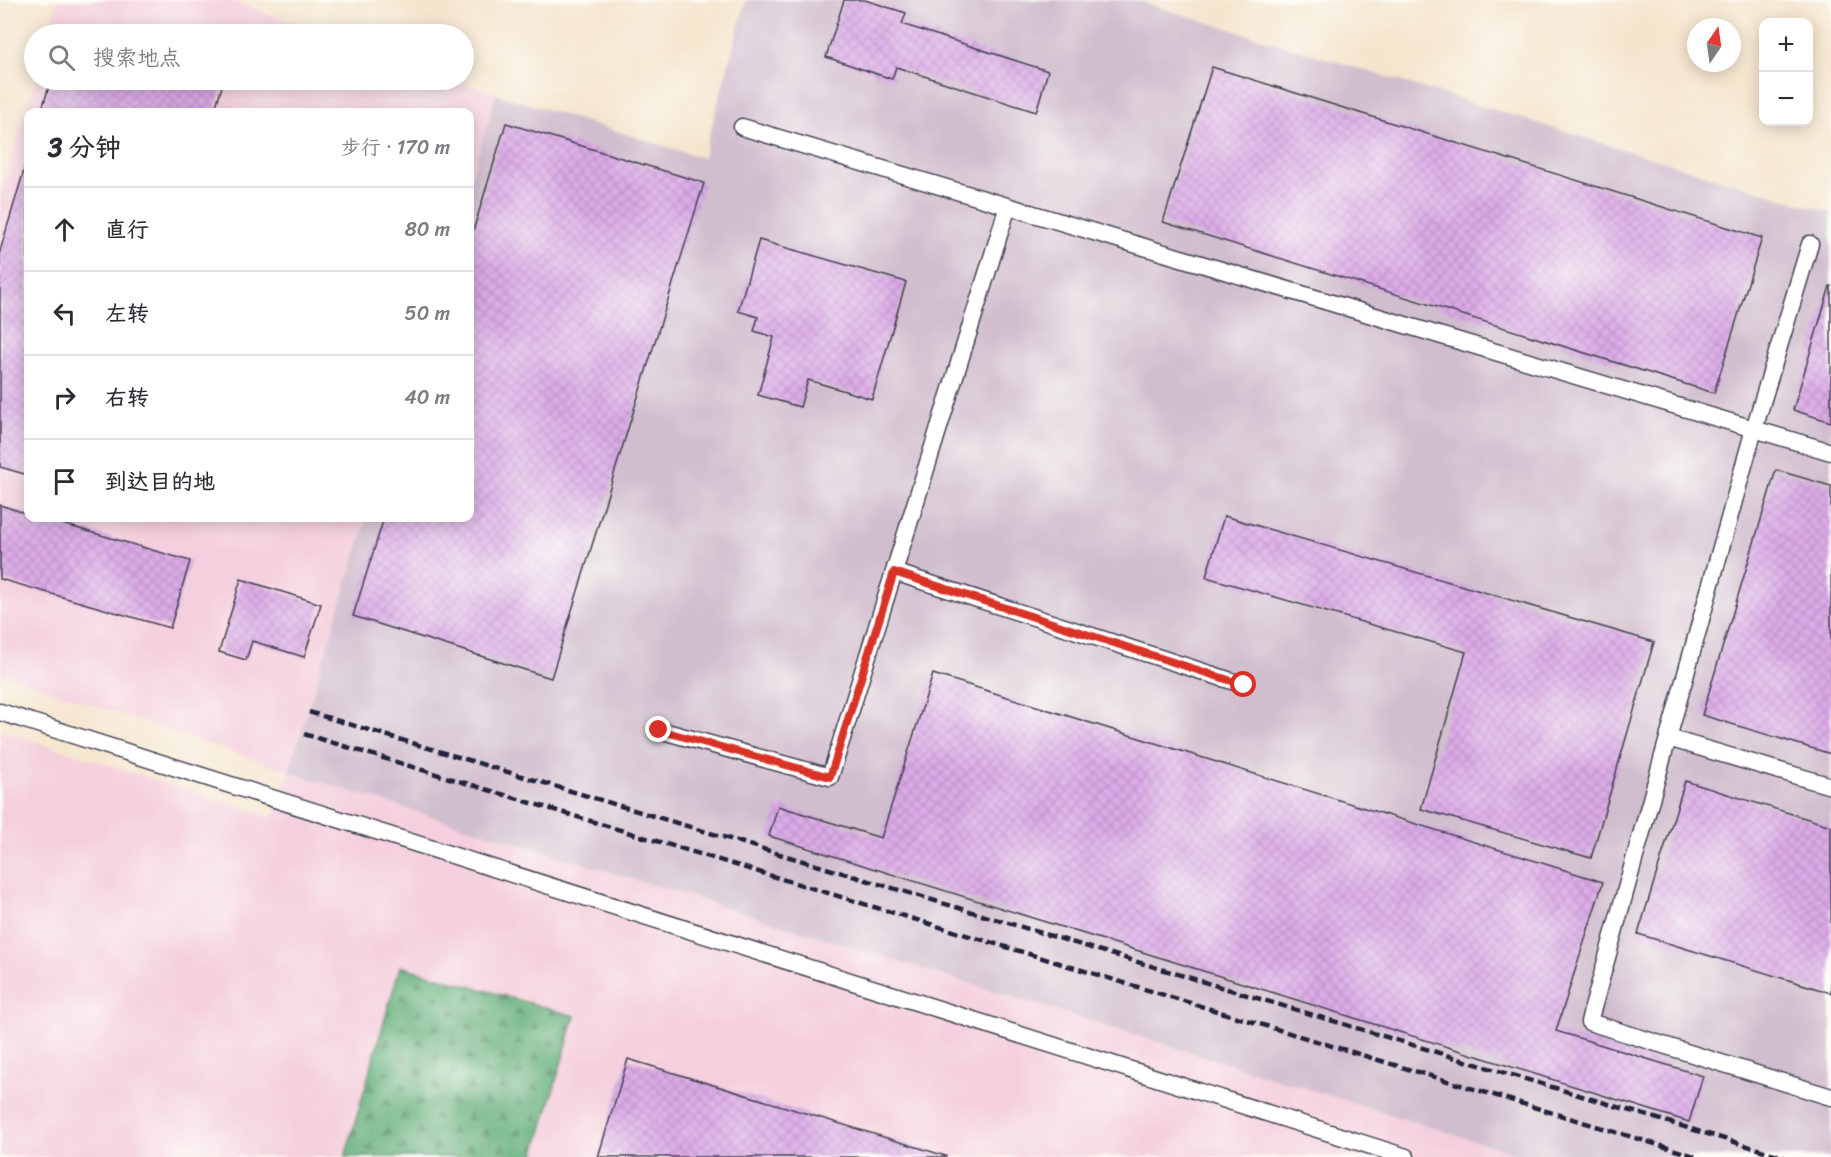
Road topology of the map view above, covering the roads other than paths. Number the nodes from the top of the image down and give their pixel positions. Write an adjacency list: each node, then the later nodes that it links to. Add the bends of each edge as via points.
1 (742, 127): 2 (lane)
2 (1008, 206): 4 (lane); 6 (lane)
3 (1810, 244): 4 (lane)
4 (1754, 429): 5 (lane); 10 (lane)
5 (1831, 452)
6 (894, 572): 7 (lane); 9 (lane, via 830,777)
7 (1244, 685)
8 (0, 712): 13 (lane)
9 (659, 730)
10 (1668, 738): 11 (lane); 12 (lane, via 1589,1022)
11 (1831, 786)
12 (1831, 1097)
13 (1406, 1157)

